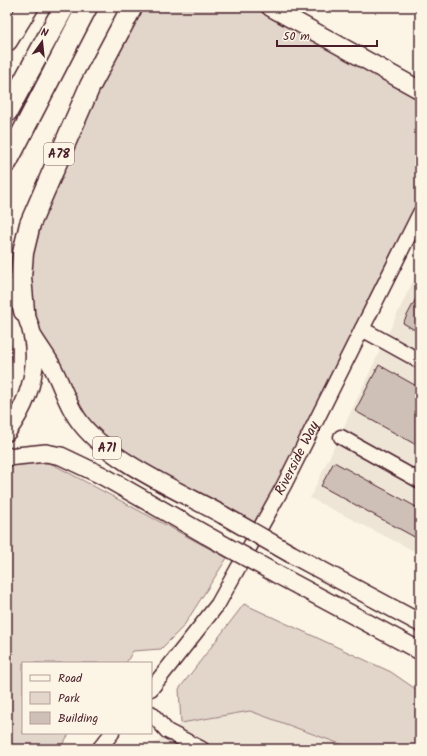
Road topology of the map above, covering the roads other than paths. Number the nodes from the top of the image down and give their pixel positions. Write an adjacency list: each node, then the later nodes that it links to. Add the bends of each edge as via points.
1 (28, 7): 6 (highway)
2 (64, 7): 8 (highway)
3 (88, 7): 9 (highway)
4 (132, 7): 12 (highway, A78, via 90,86 30,224 22,253)
5 (270, 7): 7 (main road)
6 (7, 41)
7 (420, 90)
8 (7, 112)
9 (7, 162)
10 (420, 213): 13 (street, Riverside Way)
11 (7, 287): 12 (main road, A71)
12 (24, 311): 14 (main road, A71)
13 (362, 329): 15 (street); 22 (street, Riverside Way, via 284,485 218,604)
14 (34, 338): 16 (main road, A71, via 35,359 31,379 23,406); 20 (main road, A71, bridge, via 50,362 61,390 78,419 95,439 126,462)
15 (420, 361)
16 (7, 432)
17 (341, 437): 19 (street)
18 (7, 457): 21 (main road, A71, bridge, via 46,453 61,456)
19 (420, 480)
20 (420, 623)
21 (420, 651)
22 (152, 688)
23 (152, 714): 26 (street, via 167,731)
24 (111, 734): 25 (street)
25 (99, 749)
26 (202, 749)

